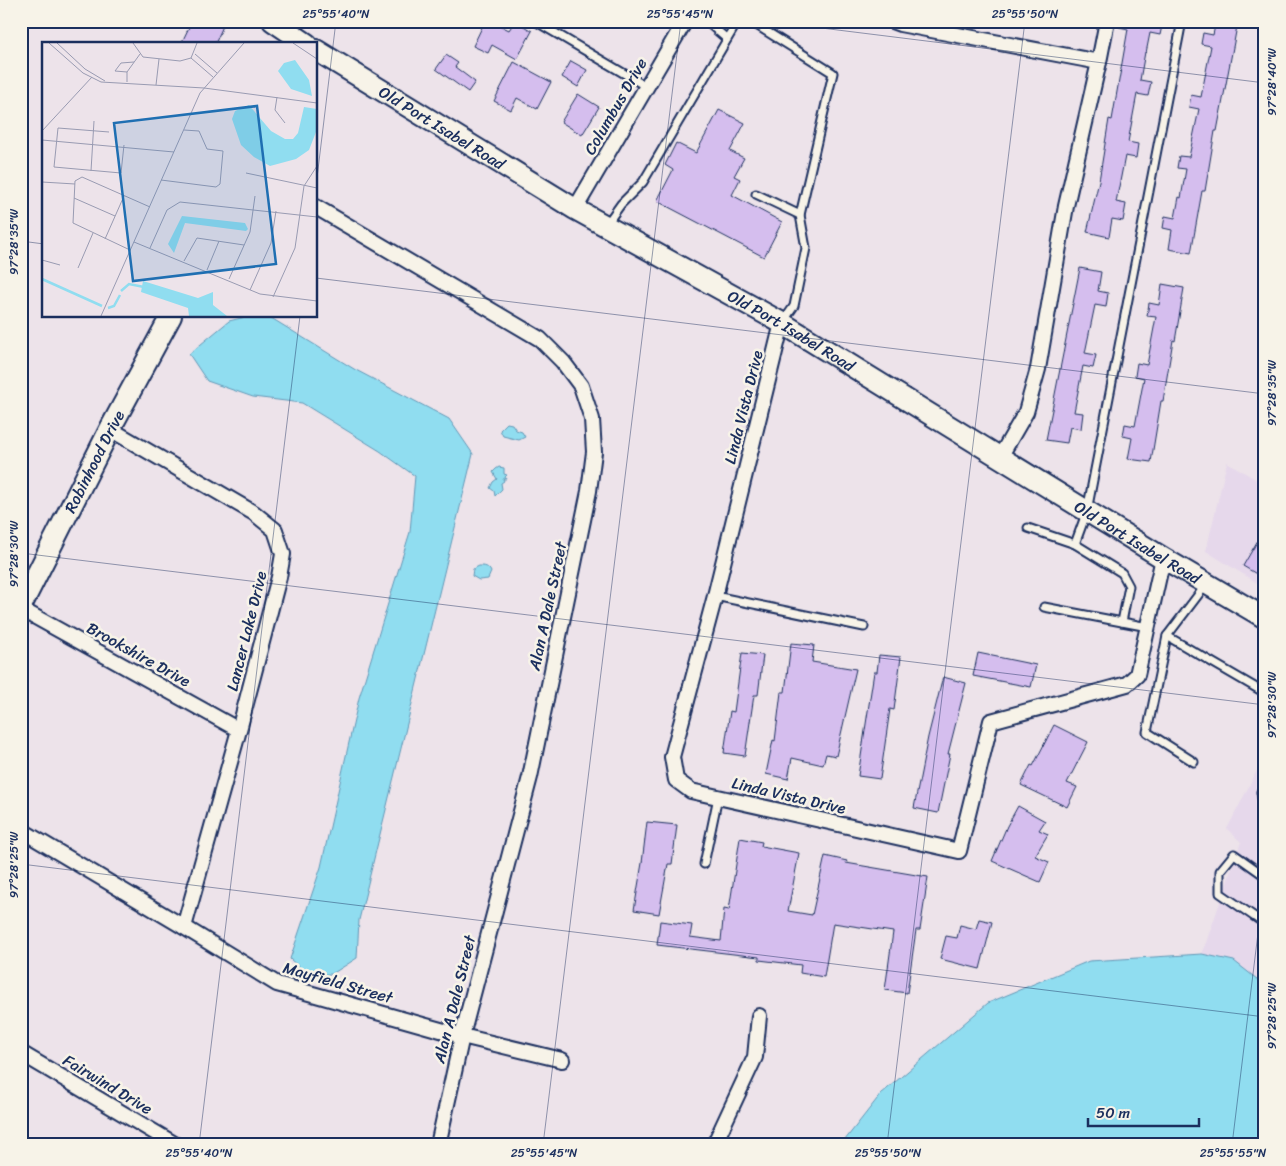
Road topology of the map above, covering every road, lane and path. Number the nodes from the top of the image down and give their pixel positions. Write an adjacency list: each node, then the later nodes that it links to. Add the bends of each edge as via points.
1 (273, 21): 11 (street, Old Port Isabel Road)
2 (535, 21): 14 (lane)
3 (685, 21): 14 (street, Columbus Drive)
4 (706, 21): 10 (lane)
5 (738, 21): 10 (lane)
6 (750, 21): 18 (lane, via 833,73)
7 (892, 21): 13 (street)
8 (1106, 21): 13 (street)
9 (1182, 21): 24 (lane)
10 (728, 39): 19 (lane, via 643,182)
11 (304, 42)
12 (318, 51): 17 (street, Old Port Isabel Road)
13 (1099, 62): 23 (street, via 1066,206 1038,370 1026,412)
14 (647, 87): 17 (street, Columbus Drive)
15 (756, 194): 18 (lane)
16 (318, 208): 49 (street, Alan A Dale Street, via 540,339 581,386 592,419 594,452 589,491 530,777)
17 (575, 209): 19 (street, Old Port Isabel Road)
18 (800, 215): 21 (lane, via 806,248 794,306)
19 (605, 225): 21 (street, Old Port Isabel Road)
20 (170, 318): 22 (street, Robinhood Drive)
21 (782, 323): 23 (street, Old Port Isabel Road); 29 (street, Linda Vista Drive)
22 (110, 429): 31 (street, Robinhood Drive); 38 (street, Lancer Lake Drive, via 254,513 275,530 283,554 279,577)
23 (1000, 458): 24 (street, Old Port Isabel Road)
24 (1087, 511): 26 (lane); 27 (street, Old Port Isabel Road)
25 (1028, 528): 26 (lane)
26 (1075, 544): 33 (lane, via 1122,572 1129,586)
27 (1163, 558): 28 (street, Old Port Isabel Road); 35 (street, Linda Vista Drive)
28 (1206, 584): 32 (street, Old Port Isabel Road); 36 (lane)
29 (714, 596): 34 (lane); 41 (street, Linda Vista Drive, via 672,757 676,780 691,791)
30 (1044, 607): 33 (lane)
31 (21, 608): 38 (street, Brookshire Drive)
32 (1265, 618)
33 (1122, 622): 35 (lane)
34 (864, 627)
35 (1148, 627): 41 (street, Linda Vista Drive, via 1137,676 1127,684 991,721 959,851)
36 (1167, 636): 37 (lane); 39 (lane, via 1147,732)
37 (1265, 693)
38 (239, 730): 47 (street, Lancer Lake Drive)
39 (1194, 762)
40 (1265, 785): 42 (lane, via 1261,792)
41 (718, 797): 44 (lane)
42 (1265, 814)
43 (21, 830): 47 (street, Mayfield Street)
44 (704, 864)
45 (1265, 876): 46 (lane, via 1234,854 1220,871 1220,892)
46 (1265, 924)
47 (184, 927): 49 (street, Mayfield Street, via 277,984)
48 (758, 1016): 54 (street, via 755,1056)
49 (462, 1036): 51 (street, Mayfield Street); 53 (street, Alan A Dale Street)
50 (21, 1054): 52 (street, Fairwind Drive)
51 (562, 1060)
52 (176, 1145)
53 (438, 1145)
54 (714, 1145)

